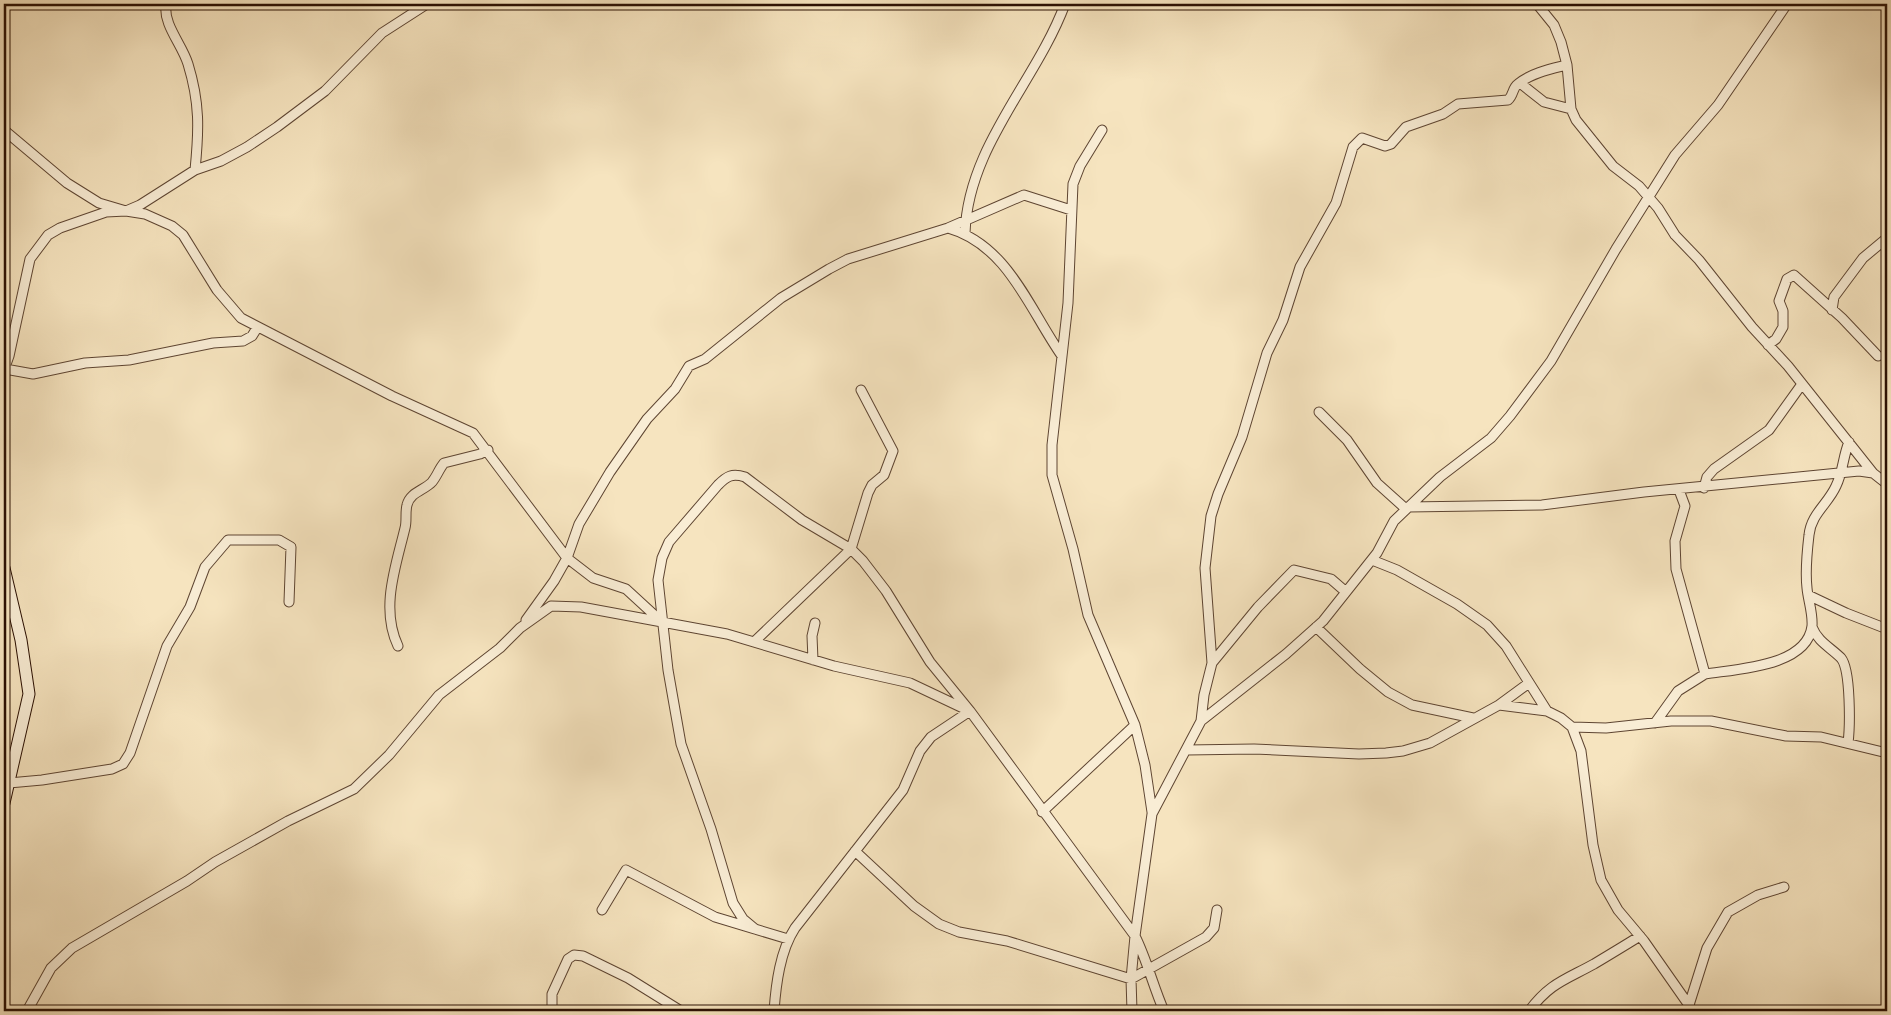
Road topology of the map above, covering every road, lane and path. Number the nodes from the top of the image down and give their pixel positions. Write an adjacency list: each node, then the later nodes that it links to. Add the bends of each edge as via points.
1 (166, 4): 11 (street, via 165,16 188,61 199,112)
2 (427, 4): 11 (street, via 382,33 325,91 248,148)
3 (1065, 4): 15 (street, via 1048,42 982,156)
4 (1538, 4): 6 (street, via 1558,32)
5 (1787, 4): 12 (street, via 1718,105 1680,147)
6 (1566, 65): 7 (street); 8 (street)
7 (1520, 83): 8 (street, via 1544,102); 52 (street, via 1508,100 1458,104 1443,114 1406,127 1391,144 1386,146 1362,138 1353,147 1336,203 1304,257 1283,320 1270,345 1242,437 1211,516 1205,568)
8 (1571, 109): 12 (street, via 1613,166)
9 (4, 130): 14 (street, via 67,183 99,203)
10 (1102, 130): 13 (street, via 1075,176)
11 (195, 170): 14 (street)
12 (1648, 197): 21 (street, via 1675,235); 35 (street, via 1530,391 1491,438 1454,465)
13 (1071, 210): 15 (street, via 1024,194); 22 (street, via 1068,302)
14 (126, 211): 20 (street, via 145,214 172,226 183,235 228,304 241,318); 24 (street, via 106,212 60,228 48,235 38,248 27,270)
15 (966, 220): 16 (street); 17 (street)
16 (948, 228): 17 (street); 37 (street, via 828,269 781,298 705,359 689,366 675,390 646,419 610,472 579,524)
17 (965, 232): 22 (street, via 1004,264)
18 (1887, 238): 19 (street, via 1860,262 1834,297)
19 (1832, 310): 21 (street, via 1796,276 1790,276 1780,296 1783,327); 23 (street)
20 (258, 328): 24 (street, via 243,341 213,343 129,360 85,363 33,374); 29 (street, via 473,433)
21 (1768, 346): 25 (street)
22 (1062, 356): 61 (street, via 1052,445 1052,475 1088,615)
23 (1878, 356)
24 (5, 370)
25 (1802, 384): 28 (street); 33 (street, via 1769,430 1714,469)
26 (861, 390): 36 (street, via 893,450 884,475 868,493)
27 (1319, 412): 35 (street, via 1347,440 1376,483)
28 (1849, 442): 30 (street); 31 (street)
29 (488, 450): 37 (street); 50 (street, via 444,463 431,483 418,490 407,505 405,529 394,568 390,608)
30 (1841, 472): 31 (street); 33 (street); 41 (street, via 1836,487 1814,518 1809,533)
31 (1873, 473): 32 (street)
32 (1887, 484)
33 (1704, 488): 34 (street)
34 (1679, 490): 35 (street, via 1520,506); 53 (street, via 1685,506 1675,541 1676,569)
35 (1407, 508): 38 (street, via 1391,524)
36 (851, 549): 43 (street, via 802,520 745,477 735,474 726,477 669,542 658,580); 49 (street); 56 (street, via 886,591 930,662)
37 (567, 558): 43 (street, via 593,578 626,589); 46 (street)
38 (1372, 560): 40 (street); 54 (street, via 1397,570 1481,621 1506,646)
39 (4, 568): 66 (street, via 21,640 29,694)
40 (1346, 592): 45 (street); 52 (street, via 1331,579 1294,570 1258,607)
41 (1808, 595): 47 (street); 48 (street)
42 (289, 602): 66 (street, via 291,547 279,540 228,540 206,567 190,607 167,646 130,753 122,764 104,770)
43 (662, 623): 46 (street, via 566,605 551,606); 49 (street, via 686,625); 74 (street, via 681,744 711,829 732,904)
44 (815, 623): 51 (street)
45 (1316, 627): 58 (street, via 1388,692 1412,705); 59 (street)
46 (520, 628): 81 (street, via 500,648 439,695 389,755 354,789 215,862 187,882 72,948 51,968)
47 (1812, 628): 53 (street, via 1804,644 1791,656); 63 (street, via 1819,641 1844,663)
48 (1887, 629)
49 (754, 642): 51 (street)
50 (398, 646)
51 (813, 660): 56 (street, via 910,682)
52 (1212, 663): 59 (street)
53 (1705, 674): 60 (street, via 1678,691)
54 (1529, 683): 55 (street); 57 (street)
55 (1499, 705): 57 (street); 58 (street)
56 (970, 711): 68 (street); 70 (street, via 931,737 920,752 907,784)
57 (1547, 711): 62 (street)
58 (1473, 718): 64 (street, via 1459,729 1420,746 1386,753)
59 (1201, 721): 64 (street)
60 (1655, 723): 62 (street, via 1606,728); 63 (street, via 1711,721 1792,737 1821,737)
61 (1135, 725): 68 (street); 69 (street)
62 (1572, 727): 76 (street, via 1581,751 1593,845 1601,880 1607,894)
63 (1848, 743): 65 (street)
64 (1187, 750): 69 (street)
65 (1887, 753)
66 (9, 783): 67 (street)
67 (4, 803)
68 (1042, 812): 75 (street)
69 (1152, 814): 75 (street)
70 (855, 851): 77 (street); 79 (street, via 914,906 939,924)
71 (1784, 888): 80 (street, via 1758,895 1728,912 1707,948)
72 (602, 910): 74 (street, via 626,870 715,917)
73 (1218, 910): 78 (street, via 1214,928 1206,937)
74 (755, 929): 77 (street)
75 (1135, 936): 78 (street); 79 (street)
76 (1640, 936): 80 (street); 87 (street, via 1556,983)
77 (788, 939): 84 (street)
78 (1148, 968): 79 (street); 86 (street)
79 (1132, 980): 85 (street)
80 (1691, 1008)
81 (27, 1011)
82 (552, 1011): 83 (street, via 552,994 568,959 574,955 628,978)
83 (681, 1011)
84 (774, 1011)
85 (1132, 1011)
86 (1164, 1011)
87 (1529, 1011)

